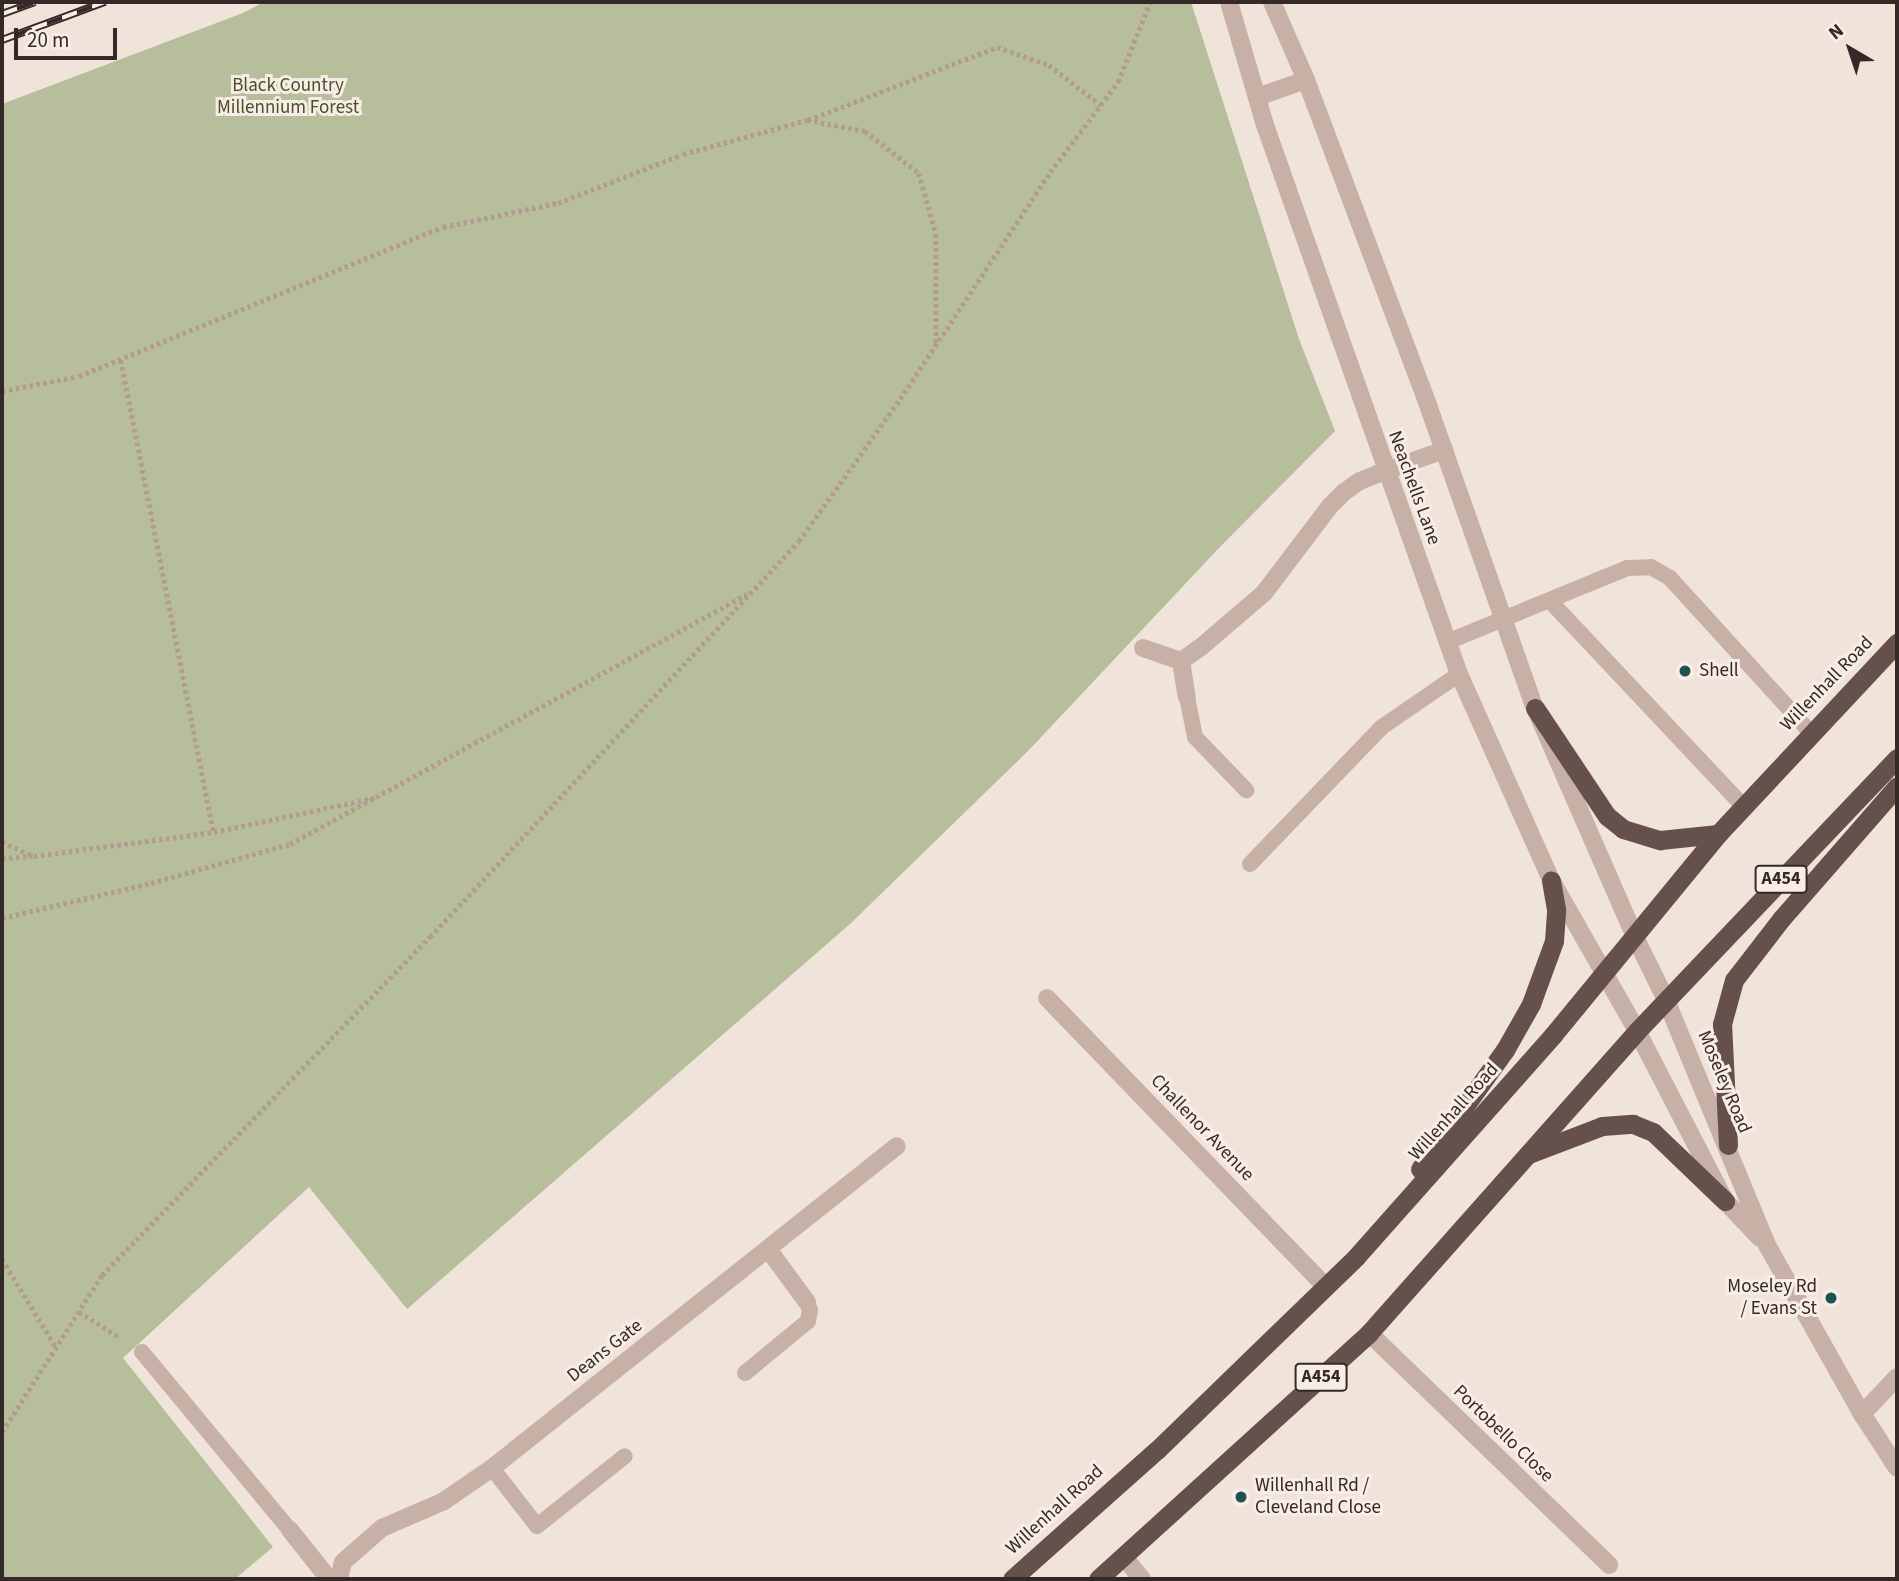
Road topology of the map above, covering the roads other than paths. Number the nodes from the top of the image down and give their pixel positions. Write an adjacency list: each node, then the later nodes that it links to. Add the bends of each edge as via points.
1 (1229, 2): 4 (street, Neachells Lane)
2 (1272, 2): 3 (street)
3 (1306, 80): 4 (street); 5 (street)
4 (1257, 97): 6 (street, Neachells Lane)
5 (1444, 450): 6 (street); 8 (street)
6 (1385, 471): 9 (street, Neachells Lane); 12 (street, via 1344,492 1264,593)
7 (1550, 601): 8 (lane); 16 (lane, via 1627,568 1651,567 1670,578); 20 (lane)
8 (1504, 620): 9 (lane); 15 (street)
9 (1447, 642): 13 (street, Neachells Lane)
10 (1897, 643): 16 (highway, Willenhall Road)
11 (1143, 648): 12 (street)
12 (1181, 661): 14 (street)
13 (1459, 674): 22 (lane, via 1382,727); 23 (street, Neachells Lane)
14 (1187, 697): 19 (lane, via 1195,737)
15 (1535, 708): 21 (highway, via 1607,816 1623,829 1660,840); 24 (street)
16 (1811, 733): 20 (highway, Willenhall Road)
17 (1897, 758): 27 (highway, A454)
18 (1897, 786): 29 (highway, via 1734,980 1722,1024)
19 (1246, 790)
20 (1743, 806): 21 (highway, Willenhall Road)
21 (1718, 834): 24 (highway, Willenhall Road)
22 (1250, 864)
23 (1551, 880): 25 (street, Neachells Lane); 35 (highway, via 1556,909 1553,941 1531,1004 1505,1051)
24 (1635, 937): 25 (highway, Willenhall Road); 27 (street, Moseley Road)
25 (1604, 971): 28 (street, Moseley Road); 35 (highway, Willenhall Road)
26 (1047, 998): 36 (street, Challenor Avenue)
27 (1666, 1000): 28 (highway, A454); 29 (street, Moseley Road)
28 (1637, 1031): 31 (highway, A454); 32 (street, Moseley Road)
29 (1728, 1144): 33 (street, Moseley Road)
30 (897, 1146): 34 (street, Deans Gate)
31 (1525, 1156): 32 (highway, via 1602,1126 1633,1124 1653,1132); 38 (highway, A454)
32 (1725, 1202): 33 (street, Moseley Road)
33 (1768, 1245): 42 (street, Moseley Road)
34 (768, 1249): 37 (street); 44 (street, Deans Gate)
35 (1356, 1257): 36 (highway, Willenhall Road)
36 (1326, 1287): 51 (highway, Willenhall Road, via 1157,1450)
37 (807, 1302): 40 (lane, via 808,1321)
38 (1369, 1333): 47 (highway, A454); 48 (street, Portobello Close)
39 (142, 1352): 46 (lane)
40 (745, 1373)
41 (1897, 1377): 42 (street)
42 (1862, 1413): 45 (street, Moseley Road)
43 (625, 1457): 44 (lane, via 537,1526)
44 (492, 1468): 50 (street, Deans Gate, via 444,1501 382,1528 343,1562)
45 (1897, 1468)
46 (290, 1530): 49 (street)
47 (1124, 1557): 52 (highway, A454); 53 (street)
48 (1609, 1565)
49 (329, 1579)
50 (339, 1579)
51 (1012, 1579)
52 (1098, 1579)
53 (1142, 1579)

